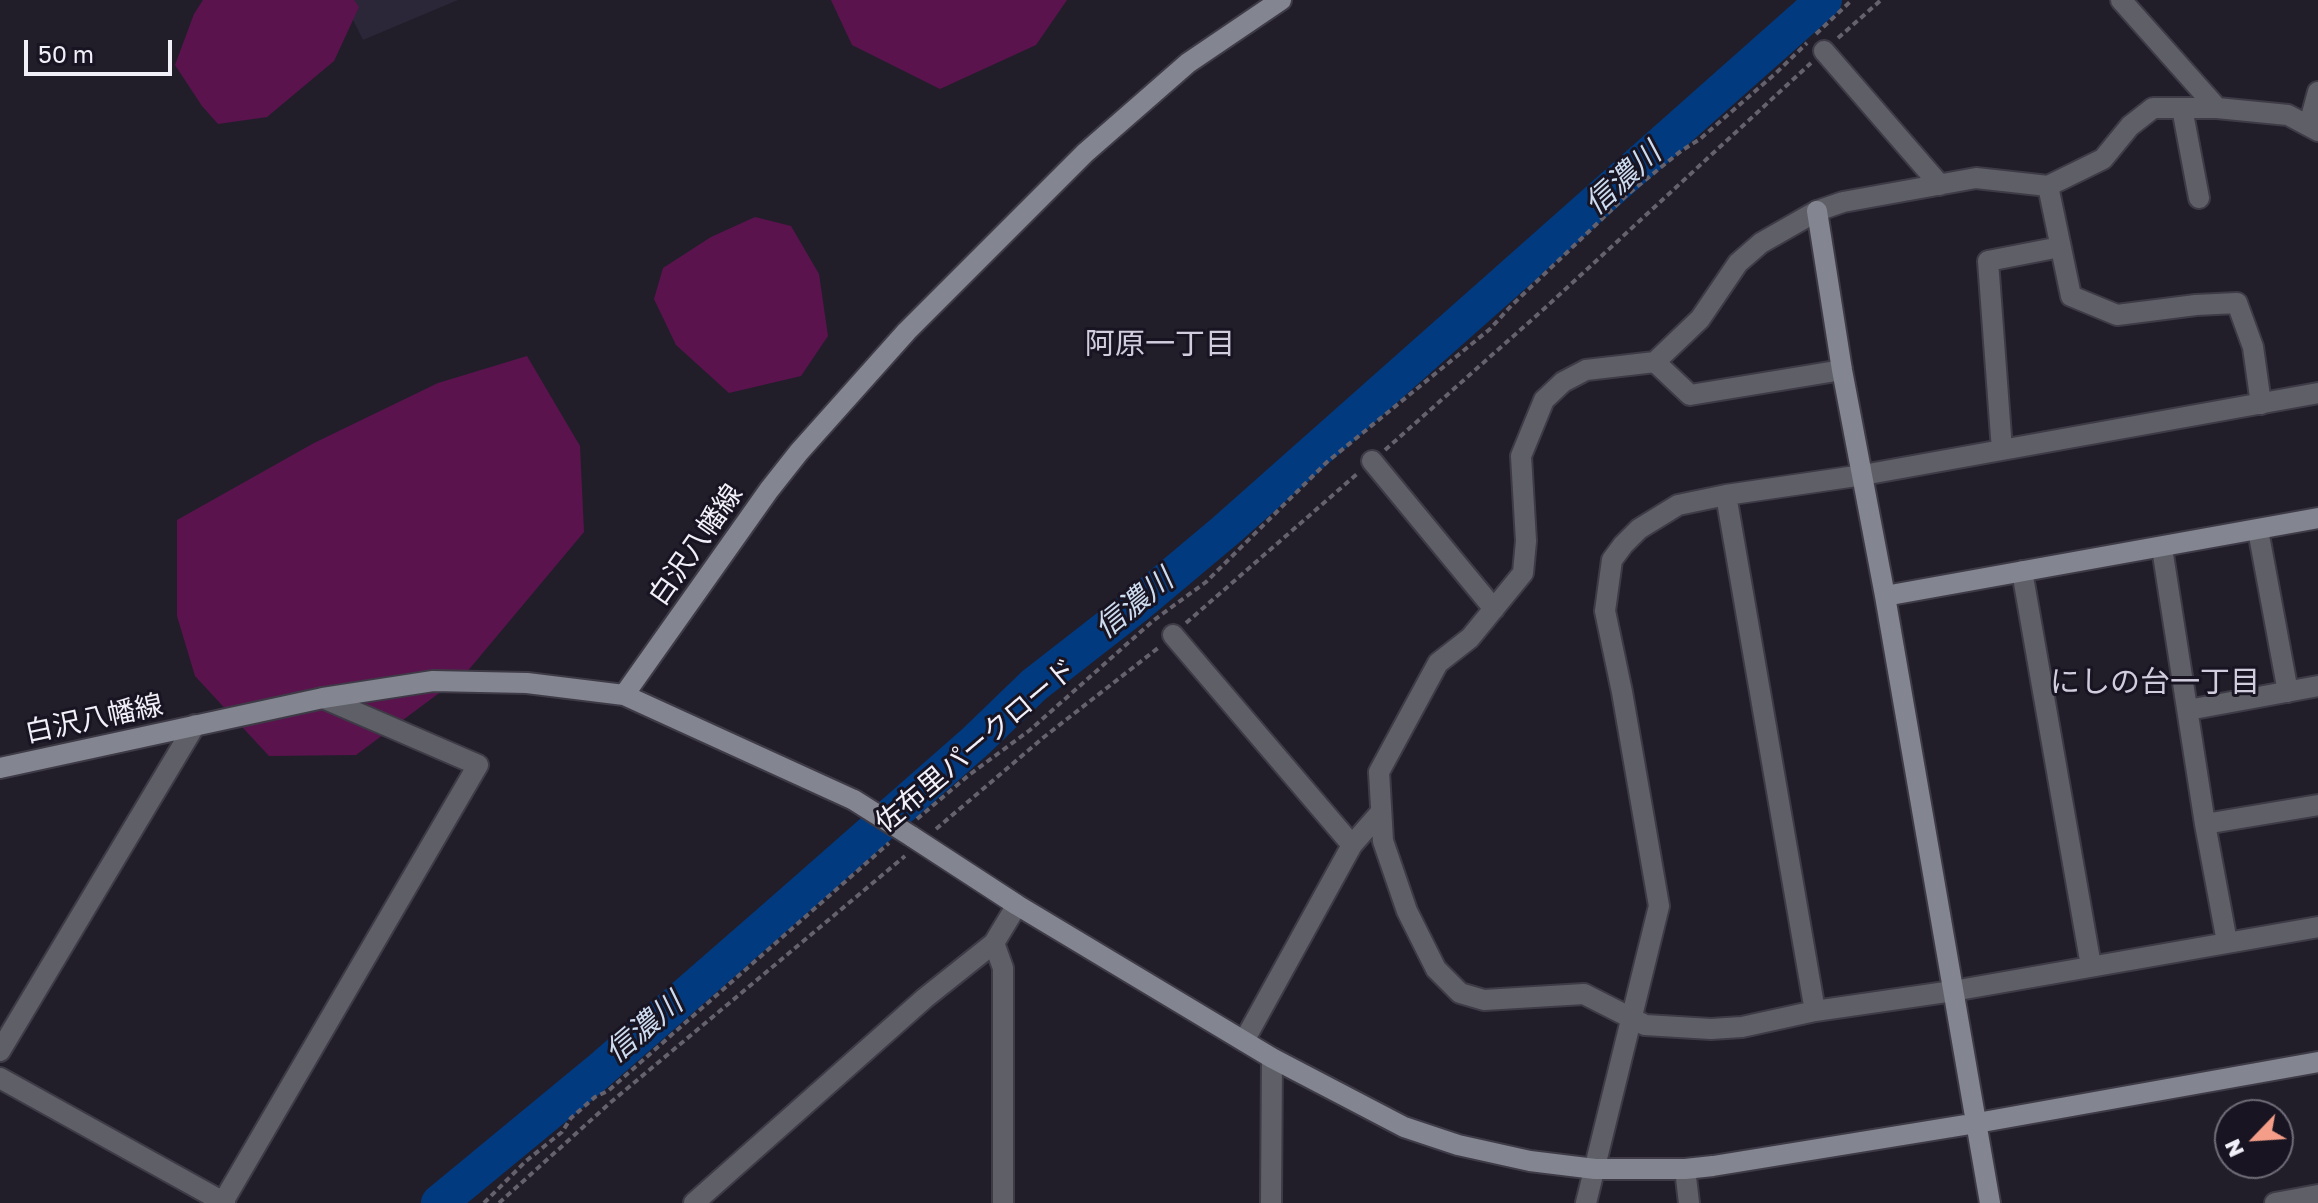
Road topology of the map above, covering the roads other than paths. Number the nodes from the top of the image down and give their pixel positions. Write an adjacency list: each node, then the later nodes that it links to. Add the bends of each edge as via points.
1 (1281, 0): 30 (street, 白沢八幡線, via 1188,63 1085,153 907,331 769,490)
2 (2121, 0): 6 (street)
3 (1824, 51): 8 (street)
4 (2318, 92): 7 (street)
5 (2182, 108): 6 (street); 9 (street, via 2153,108 2103,159); 10 (street)
6 (2217, 108): 7 (street, via 2288,115)
7 (2314, 128)
8 (1940, 185): 9 (street, via 1976,178); 11 (street)
9 (2048, 186): 12 (street)
10 (2199, 198)
11 (1817, 211): 13 (street, via 1761,243 1738,263 1700,319); 14 (street)
12 (2060, 247): 16 (street, via 2071,296 2117,315 2237,303 2253,347); 17 (street, via 1988,261)
13 (1655, 362): 14 (street, via 1690,395); 26 (street, via 1586,370 1544,400 1521,456 1523,573)
14 (1842, 370): 19 (street)
15 (2318, 393): 16 (street)
16 (2261, 404): 17 (street)
17 (2002, 450): 19 (street)
18 (1372, 461): 26 (street)
19 (1863, 475): 20 (street); 25 (street)
20 (1726, 495): 45 (street); 46 (street, via 1678,505 1639,529 1612,560 1605,611 1659,906)
21 (2318, 518): 22 (street)
22 (2258, 530): 23 (street); 29 (street)
23 (2162, 548): 24 (street); 32 (street)
24 (2022, 571): 25 (street); 43 (street)
25 (1885, 596): 44 (street)
26 (1494, 609): 36 (street, via 1470,638 1438,663 1379,772)
27 (1173, 635): 38 (street)
28 (2318, 686): 29 (street)
29 (2288, 692): 32 (street)
30 (624, 695): 31 (street, 白沢八幡線, via 527,683 433,681); 39 (street, bridge, via 854,800)
31 (323, 698): 33 (street, 白沢八幡線); 57 (street, via 478,765)
32 (2188, 710): 37 (street)
33 (195, 725): 34 (street, 白沢八幡線); 48 (street)
34 (0, 768)
35 (2318, 805): 37 (street)
36 (1380, 813): 38 (street); 46 (street, via 1383,841 1407,911 1436,969 1460,993 1484,1000 1584,994)
37 (2205, 824): 41 (street)
38 (1352, 845): 47 (street)
39 (1017, 905): 42 (street); 47 (street)
40 (2318, 927): 41 (street)
41 (2227, 942): 43 (street)
42 (994, 943): 56 (street, via 925,998); 58 (street, via 1003,968)
43 (2091, 966): 44 (street)
44 (1953, 991): 45 (street); 52 (street)
45 (1815, 1011): 46 (street, via 1711,1029 1645,1025)
46 (1632, 1017): 53 (street)
47 (1244, 1041): 49 (street)
48 (0, 1051)
49 (1272, 1058): 53 (street, via 1404,1127 1515,1158); 59 (street)
50 (2318, 1062): 52 (street)
51 (0, 1078): 57 (street)
52 (1977, 1123): 54 (street); 62 (street)
53 (1595, 1169): 54 (street); 60 (street)
54 (1685, 1169): 61 (street)
55 (2318, 1195): 63 (street)
56 (703, 1199)
57 (224, 1202)
58 (1003, 1203)
59 (1271, 1203)
60 (1586, 1203)
61 (1689, 1203)
62 (1990, 1203)
63 (2275, 1203)

